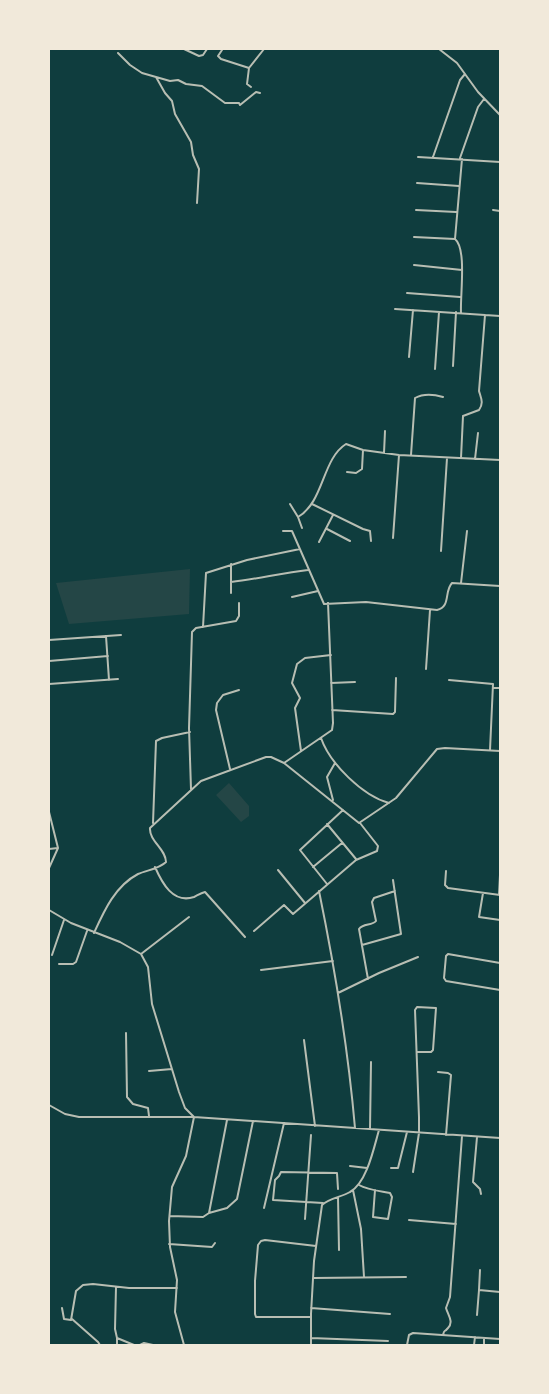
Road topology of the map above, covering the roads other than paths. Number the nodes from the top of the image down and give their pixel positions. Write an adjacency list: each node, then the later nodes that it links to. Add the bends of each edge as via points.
1 (184, 49): 2 (street, via 199,56)
2 (207, 49)
3 (264, 49): 7 (street)
4 (440, 49): 8 (street)
5 (222, 50): 7 (street, via 218,56 221,59)
6 (118, 52): 9 (street, via 142,73)
7 (249, 68): 10 (street, via 247,84)
8 (465, 74): 12 (street); 15 (street, via 460,80)
9 (156, 77): 11 (street, via 202,86 225,103 240,105 256,92); 20 (street, via 172,101 175,114 191,142 198,170)
10 (251, 87)
11 (260, 93)
12 (484, 99): 13 (street); 16 (street, via 478,107)
13 (500, 115)
14 (418, 156): 15 (street)
15 (433, 157): 16 (street)
16 (461, 159): 17 (street); 19 (street)
17 (500, 162)
18 (417, 183): 19 (street)
19 (459, 186): 24 (street)
20 (197, 203)
21 (416, 210): 24 (street)
22 (493, 210): 23 (street)
23 (500, 211)
24 (457, 212): 26 (street)
25 (414, 237): 26 (street)
26 (455, 238): 28 (street, via 462,249)
27 (414, 265): 28 (street)
28 (462, 270): 30 (street)
29 (407, 293): 30 (street)
30 (460, 297): 35 (street)
31 (395, 309): 32 (street)
32 (413, 310): 33 (street); 38 (street)
33 (439, 312): 34 (street); 40 (street)
34 (456, 312): 35 (street); 39 (street)
35 (461, 313): 36 (street)
36 (485, 315): 37 (street); 49 (street, via 480,388 482,405 479,410 463,416)
37 (500, 316)
38 (408, 357)
39 (452, 366)
40 (435, 369)
41 (443, 397): 47 (street, via 426,395 416,398)
42 (385, 431): 45 (street)
43 (478, 434): 50 (street)
44 (363, 450): 45 (street); 52 (street, via 362,469 356,473); 54 (street, via 343,445)
45 (384, 453): 46 (street)
46 (399, 455): 47 (street); 61 (street)
47 (411, 455): 48 (street)
48 (447, 458): 49 (street); 66 (street)
49 (460, 458): 50 (street)
50 (475, 459): 51 (street)
51 (500, 460)
52 (348, 472)
53 (290, 504): 56 (street)
54 (312, 504): 55 (street); 56 (street)
55 (333, 516): 58 (street); 63 (street, via 370,531)
56 (298, 517): 57 (street)
57 (302, 528)
58 (327, 529): 62 (street); 64 (street)
59 (283, 531): 65 (street, via 292,531)
60 (467, 531): 70 (street)
61 (393, 538)
62 (350, 541)
63 (371, 541)
64 (319, 542)
65 (300, 549): 67 (street); 68 (street)
66 (441, 551)
67 (231, 564): 69 (street); 78 (street, via 205,574)
68 (309, 570): 69 (street); 72 (street)
69 (231, 582): 73 (street)
70 (461, 583): 71 (street); 77 (street, via 450,584 442,609)
71 (500, 586)
72 (318, 591): 74 (street); 76 (street, via 323,602)
73 (230, 593)
74 (292, 597)
75 (239, 604): 78 (street, via 236,621)
76 (328, 604): 77 (street, via 366,602); 82 (street)
77 (430, 610): 85 (street)
78 (203, 627): 97 (street, via 192,632)
79 (121, 635): 80 (street)
80 (106, 636): 81 (street); 83 (street)
81 (49, 640)
82 (330, 655): 91 (street); 100 (street, via 305,658 296,664 292,684 300,698 295,708)
83 (108, 656): 84 (street); 88 (street)
84 (49, 661)
85 (426, 669)
86 (396, 678): 96 (street, via 393,714)
87 (118, 679): 88 (street)
88 (109, 680): 92 (street)
89 (449, 680): 93 (street, via 491,683)
90 (355, 682): 91 (street)
91 (331, 683): 96 (street)
92 (49, 684)
93 (493, 688): 94 (street); 99 (street)
94 (500, 688)
95 (240, 690): 104 (street, via 223,695 216,710)
96 (332, 710): 98 (street, via 332,728)
97 (190, 732): 105 (street); 111 (street, via 156,741)
98 (321, 738): 100 (street); 103 (street)
99 (490, 750): 101 (street); 107 (street, via 437,749)
100 (301, 751): 102 (street)
101 (500, 751)
102 (284, 763): 104 (street, via 268,757); 106 (street)
103 (335, 763): 106 (street, via 327,777); 107 (street, via 374,798)
104 (230, 770): 105 (street, via 201,780)
105 (191, 789): 111 (street)
106 (334, 801): 108 (street)
107 (389, 803): 110 (street)
108 (343, 810): 110 (street); 112 (street)
109 (49, 813): 115 (street)
110 (360, 823): 116 (street, via 378,848)
111 (154, 824): 117 (street, via 150,833 166,860)
112 (327, 824): 113 (street); 118 (street, via 300,850)
113 (342, 843): 116 (street); 118 (street)
114 (49, 848): 115 (street)
115 (58, 848): 119 (street)
116 (356, 860): 124 (street)
117 (155, 867): 136 (street, via 132,878 117,893 106,907); 137 (street, via 164,886 172,894 188,898 205,892)
118 (313, 867): 124 (street)
119 (49, 868)
120 (278, 870): 129 (street)
121 (446, 870): 127 (street, via 445,885 448,888)
122 (500, 874): 128 (street)
123 (393, 880): 126 (street)
124 (327, 884): 125 (street)
125 (320, 891): 129 (street); 142 (street)
126 (395, 891): 138 (street, via 373,899 376,920 360,928); 138 (street, via 401,934)
127 (483, 892): 128 (street); 133 (street, via 479,917)
128 (500, 894)
129 (306, 903): 135 (street, via 293,914 284,905)
130 (49, 910): 132 (street)
131 (189, 917): 139 (street)
132 (64, 920): 134 (street); 140 (street)
133 (500, 920)
134 (87, 931): 136 (street); 144 (street, via 76,962)
135 (254, 931)
136 (94, 933): 139 (street)
137 (245, 937)
138 (362, 946): 146 (street)
139 (141, 954): 153 (street, via 148,967 152,1004)
140 (52, 955)
141 (418, 957): 146 (street)
142 (333, 961): 145 (street); 148 (street)
143 (500, 963): 147 (street, via 449,954 446,956 444,978 446,981)
144 (59, 964)
145 (261, 970)
146 (368, 978): 148 (street)
147 (500, 990)
148 (338, 993): 163 (street)
149 (126, 1033): 157 (street, via 127,1097 133,1104 148,1108)
150 (304, 1040): 162 (street)
151 (417, 1052): 151 (street, via 415,1009 436,1008 434,1049); 167 (street)
152 (371, 1062): 164 (street)
153 (172, 1069): 154 (street); 158 (street, via 184,1108)
154 (149, 1070)
155 (438, 1072): 169 (street, via 451,1075)
156 (49, 1105): 157 (street, via 65,1114 80,1117)
157 (149, 1116): 158 (street)
158 (194, 1117): 159 (street); 188 (street, via 186,1156 172,1187)
159 (227, 1120): 160 (street); 187 (street)
160 (253, 1121): 161 (street); 187 (street, via 237,1199 227,1208)
161 (284, 1123): 162 (street); 186 (street)
162 (315, 1126): 163 (street)
163 (355, 1128): 164 (street)
164 (370, 1129): 165 (street)
165 (379, 1130): 166 (street); 174 (street)
166 (407, 1132): 167 (street); 175 (street, via 398,1168)
167 (419, 1133): 169 (street); 177 (street)
168 (311, 1135): 176 (street)
169 (446, 1135): 170 (street)
170 (462, 1136): 171 (street); 191 (street)
171 (476, 1137): 172 (street); 182 (street, via 473,1181)
172 (500, 1138)
173 (350, 1166): 174 (street)
174 (367, 1168): 178 (street)
175 (391, 1168)
176 (308, 1172): 179 (street, via 337,1173); 184 (street); 184 (street, via 281,1172 275,1180 272,1199)
177 (413, 1172)
178 (359, 1185): 180 (street); 181 (street)
179 (338, 1189)
180 (353, 1190): 183 (street); 197 (street, via 361,1229)
181 (375, 1190): 181 (street, via 391,1194 388,1219 373,1217)
182 (481, 1194)
183 (338, 1197): 185 (street); 195 (street)
184 (306, 1202): 185 (street); 189 (street)
185 (323, 1203): 194 (street)
186 (264, 1208)
187 (209, 1213): 188 (street, via 203,1217)
188 (169, 1216): 193 (street)
189 (306, 1219)
190 (409, 1220): 191 (street)
191 (456, 1224): 210 (street, via 450,1297 446,1308 450,1323)
192 (215, 1243): 193 (street, via 212,1247)
193 (169, 1244): 201 (street)
194 (316, 1246): 199 (street); 208 (street, via 262,1240 258,1245 255,1281 256,1317)
195 (339, 1250)
196 (480, 1270): 202 (street)
197 (364, 1277): 198 (street); 199 (street)
198 (406, 1277)
199 (314, 1278): 205 (street)
200 (116, 1286): 201 (street); 209 (street, via 80,1286 76,1291); 212 (street, via 115,1329)
201 (177, 1288): 224 (street, via 175,1312)
202 (479, 1290): 203 (street); 207 (street)
203 (500, 1292)
204 (62, 1308): 209 (street, via 64,1319)
205 (311, 1308): 206 (street); 208 (street)
206 (390, 1314)
207 (477, 1315)
208 (311, 1317): 213 (street)
209 (72, 1319): 219 (street)
210 (443, 1335): 211 (street); 228 (street, via 411,1334)
211 (475, 1337): 214 (street); 229 (street)
212 (118, 1338): 220 (street); 221 (street)
213 (311, 1338): 215 (street); 225 (street)
214 (484, 1338): 216 (street); 230 (street)
215 (348, 1339): 217 (street); 226 (street)
216 (500, 1339)
217 (375, 1340): 218 (street); 227 (street)
218 (388, 1341)
219 (100, 1345)
220 (117, 1345)
221 (134, 1345)
222 (140, 1345): 223 (street)
223 (153, 1345)
224 (184, 1345)
225 (311, 1345)
226 (348, 1345)
227 (375, 1345)
228 (407, 1345)
229 (474, 1345)
230 (484, 1345)

